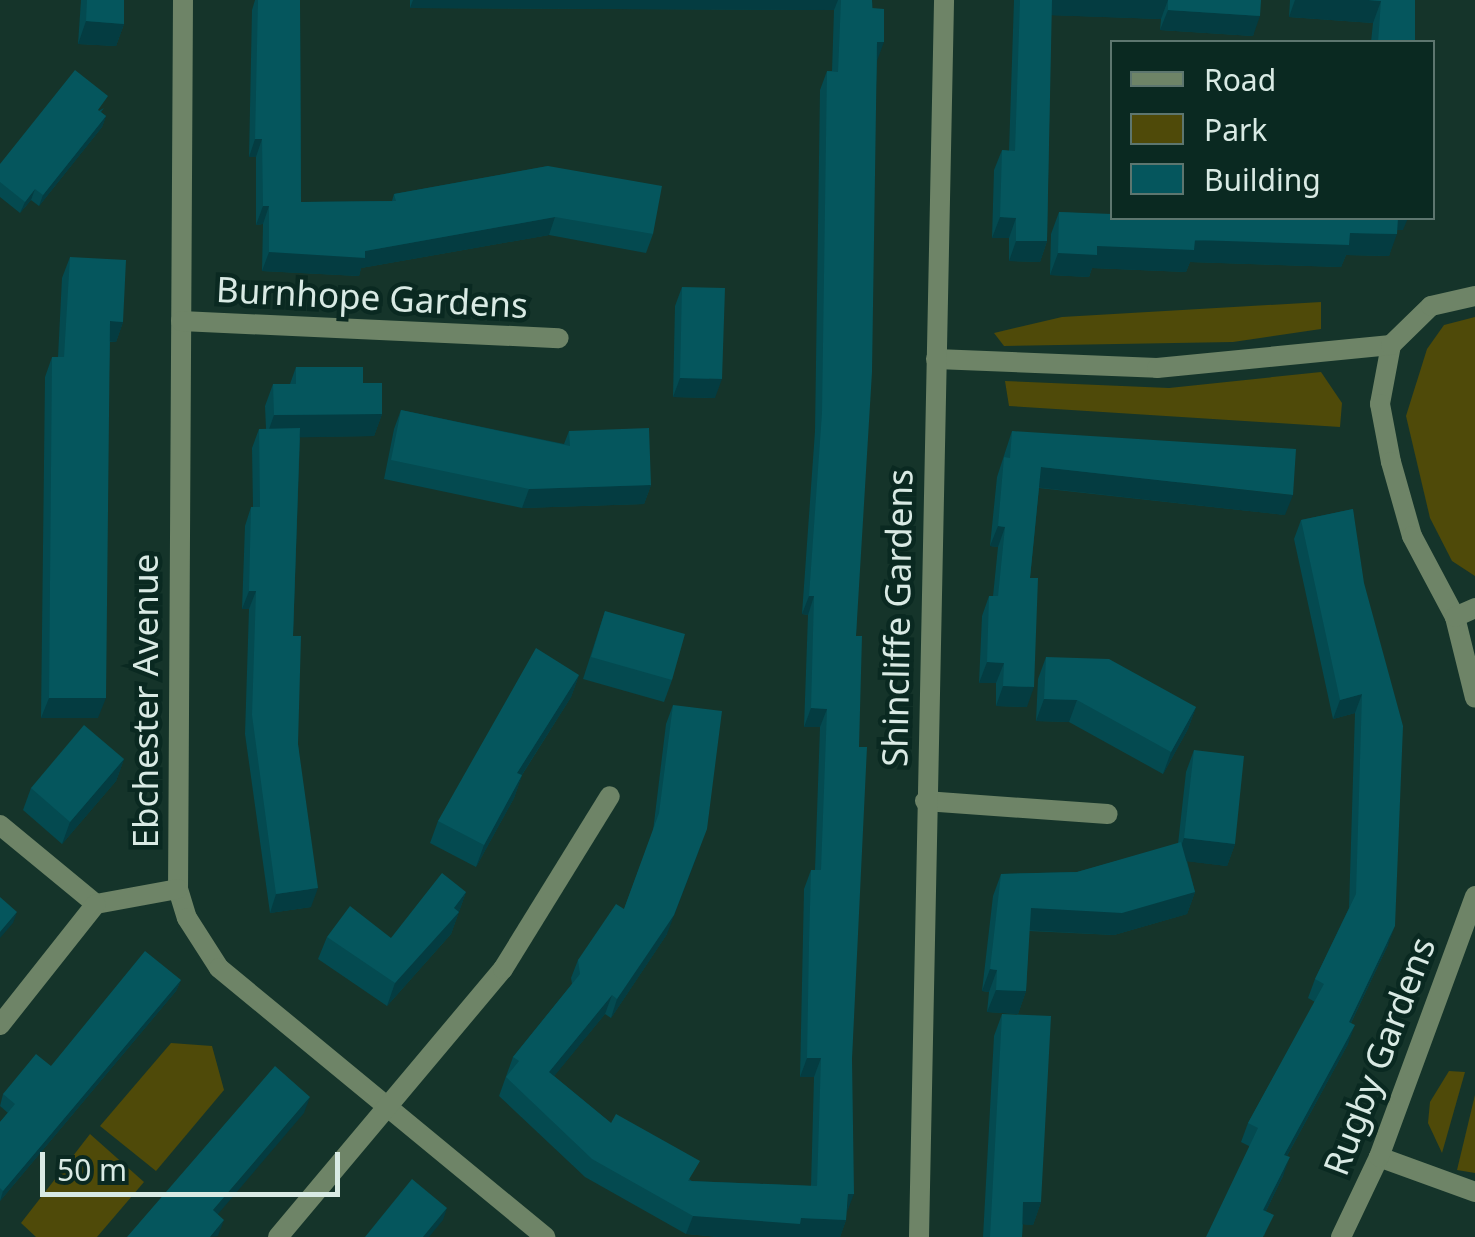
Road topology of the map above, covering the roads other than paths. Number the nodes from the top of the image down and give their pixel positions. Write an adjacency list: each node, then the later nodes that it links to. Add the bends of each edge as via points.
1 (183, 0): 4 (street, Ebchester Avenue)
2 (944, 0): 7 (street, Shincliffe Gardens)
3 (1475, 296): 6 (street, via 1431,306)
4 (182, 321): 5 (street, Burnhope Gardens); 14 (street, Ebchester Avenue)
5 (559, 338)
6 (1391, 345): 7 (street, via 1157,368); 8 (street, via 1380,404 1391,462 1412,536)
7 (936, 360): 11 (street, Shincliffe Gardens)
8 (1465, 612): 9 (street)
9 (1475, 698)
10 (610, 796): 18 (street, via 503,969)
11 (925, 800): 12 (street); 23 (street, Shincliffe Gardens)
12 (1108, 814)
13 (0, 825): 16 (street)
14 (178, 889): 16 (street); 18 (street, Ebchester Avenue, via 187,918 218,968)
15 (1475, 896): 19 (street, Rugby Gardens)
16 (96, 904): 17 (street)
17 (0, 1026)
18 (388, 1108): 21 (street); 22 (street, Ebchester Avenue)
19 (1379, 1157): 20 (street); 24 (street, Rugby Gardens)
20 (1475, 1192)
21 (278, 1237)
22 (545, 1237)
23 (919, 1237)
24 (1341, 1237)

